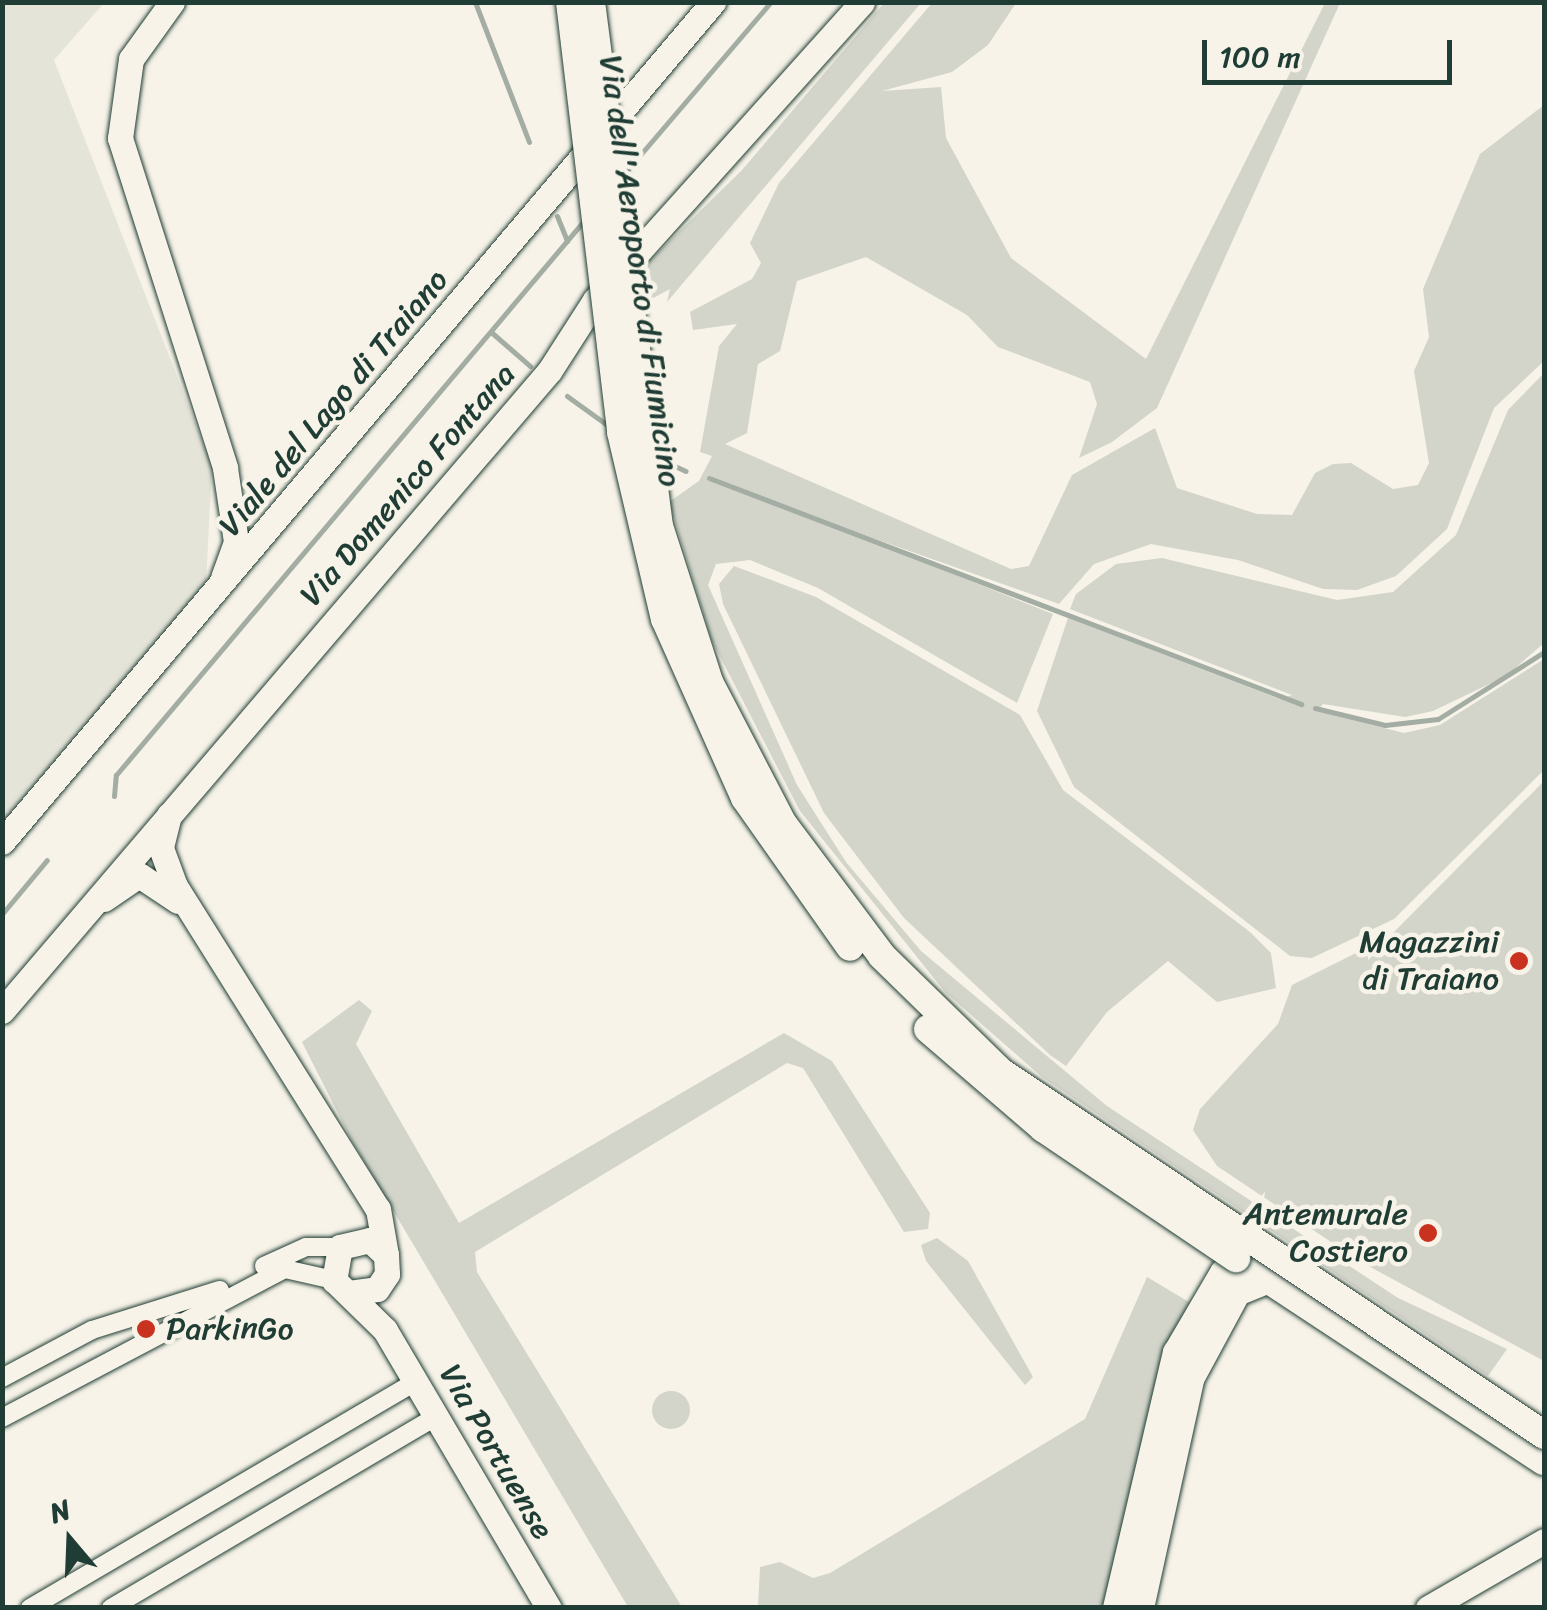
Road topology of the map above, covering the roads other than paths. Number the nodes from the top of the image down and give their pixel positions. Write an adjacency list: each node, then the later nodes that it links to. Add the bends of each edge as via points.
1 (172, 2): 6 (street, via 131,60 119,124 130,186 232,500 235,548)
2 (570, 2): 15 (main road, Via dell'Aeroporto di Fiumicino, bridge, via 621,432 642,534 686,672 745,798 819,912 975,1075)
3 (591, 2): 16 (main road, Via dell'Aeroporto di Fiumicino, bridge, via 659,526 709,682 750,768 837,904 1001,1072)
4 (712, 2): 6 (street, Viale del Lago di Traiano)
5 (862, 2): 7 (street, Via Domenico Fontana, via 595,300 550,370)
6 (211, 595): 8 (street, Viale del Lago di Traiano)
7 (173, 808): 9 (street, via 160,848); 10 (street, Via Domenico Fontana)
8 (2, 842)
9 (197, 919): 10 (street, via 139,875); 12 (street)
10 (78, 922): 11 (street, Via Domenico Fontana)
11 (2, 1011)
12 (362, 1189): 13 (street); 14 (street, via 386,1227)
13 (348, 1243): 14 (street); 17 (street); 21 (street, via 306,1248 204,1298 92,1330)
14 (386, 1256): 18 (street)
15 (1236, 1258): 16 (main road, Via dell'Aeroporto di Fiumicino); 19 (main road)
16 (1282, 1274): 19 (main road, via 1244,1286); 25 (main road, Via dell'Aeroporto di Fiumicino, bridge); 26 (main road, Via dell'Aeroporto di Fiumicino)
17 (342, 1286): 18 (street); 20 (street, Via Portuense); 24 (street, via 285,1268)
18 (377, 1290): 20 (street, Via Portuense)
19 (1212, 1312): 31 (main road, via 1170,1374); 32 (main road, via 1191,1377)
20 (386, 1330): 22 (street, Via Portuense)
21 (2, 1378)
22 (417, 1381): 23 (street, Via Portuense); 28 (street)
23 (437, 1416): 29 (street); 30 (street, Via Portuense)
24 (2, 1418)
25 (1544, 1435)
26 (1544, 1460)
27 (1544, 1541): 33 (street)
28 (30, 1608)
29 (110, 1608)
30 (550, 1608)
31 (1117, 1608)
32 (1140, 1608)
33 (1428, 1608)

